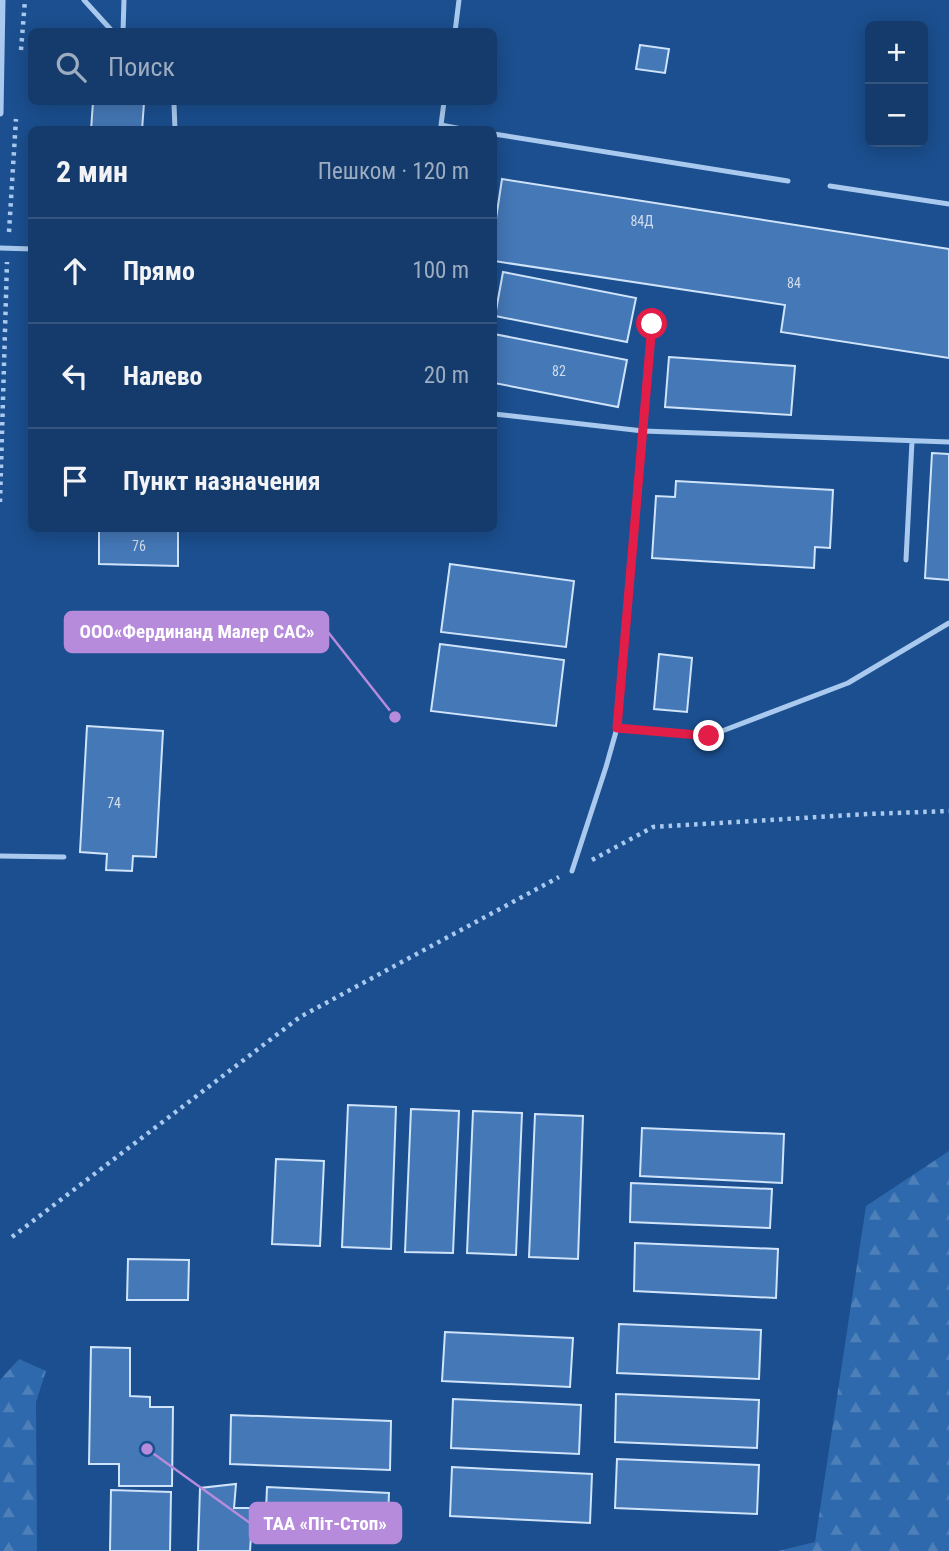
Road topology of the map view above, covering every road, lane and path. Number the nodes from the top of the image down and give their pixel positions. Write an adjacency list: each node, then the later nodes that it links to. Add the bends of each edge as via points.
1 (2, 0): 10 (street)
2 (84, 0): 5 (lane)
3 (124, 0): 6 (lane)
4 (459, 0): 7 (lane)
5 (109, 28)
6 (123, 28)
7 (456, 28)
8 (174, 105): 11 (lane)
9 (444, 105): 12 (lane, via 441,125)
10 (0, 113)
11 (175, 126)
12 (446, 126)
13 (497, 134): 14 (lane)
14 (788, 181)
15 (830, 186): 16 (lane)
16 (949, 204)
17 (0, 248): 18 (lane)
18 (28, 249)
19 (652, 324): 21 (lane)
20 (497, 414): 21 (lane)
21 (643, 431): 22 (lane); 26 (lane)
22 (912, 441): 23 (lane); 24 (lane)
23 (949, 442)
24 (906, 560)
25 (949, 623): 26 (lane, via 848,683 709,736)
26 (617, 728): 30 (lane)
27 (949, 811): 30 (path, via 653,827)
28 (0, 856): 29 (lane)
29 (64, 857)
30 (572, 871): 31 (path, via 300,1017)
31 (12, 1237)

